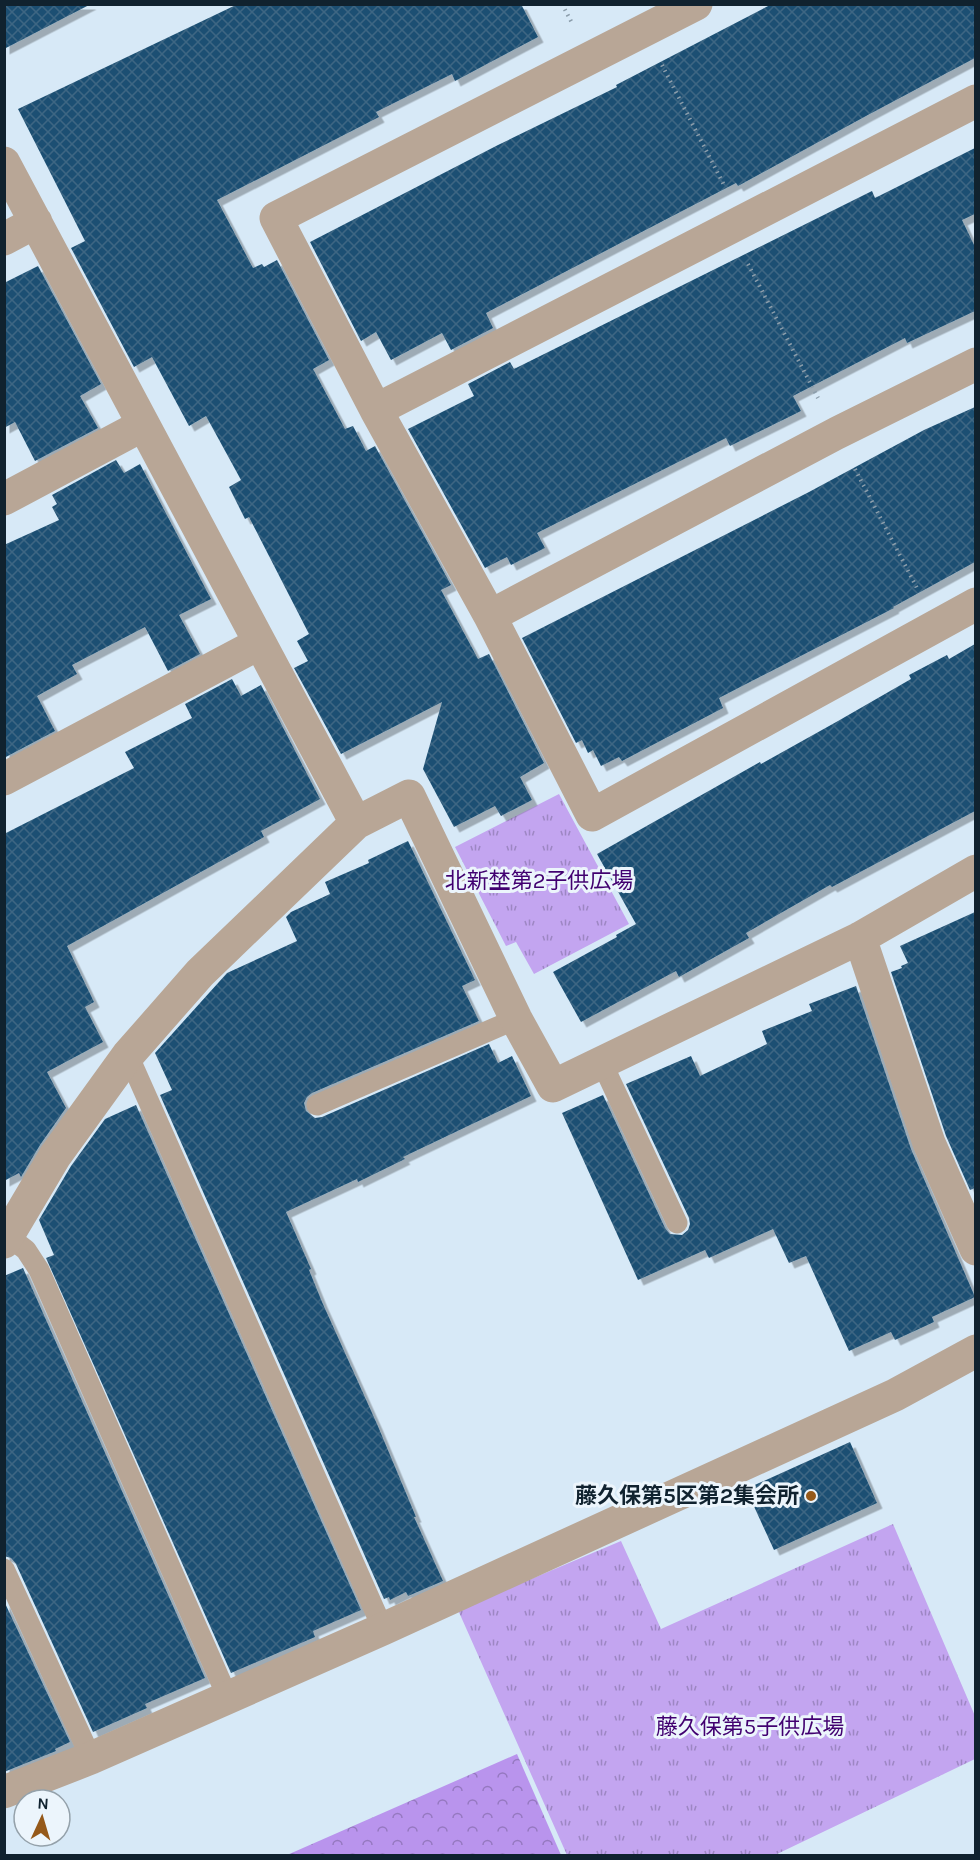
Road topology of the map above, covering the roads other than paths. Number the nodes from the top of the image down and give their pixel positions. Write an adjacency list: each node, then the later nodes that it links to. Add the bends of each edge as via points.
1 (696, 4): 7 (street, via 276,218)
2 (975, 101): 7 (street)
3 (4, 163): 4 (street)
4 (36, 222): 5 (street); 8 (street)
5 (4, 239)
6 (975, 364): 11 (street)
7 (376, 410): 11 (street)
8 (143, 425): 9 (street); 12 (street)
9 (4, 499)
10 (975, 604): 11 (street, via 592,815)
11 (490, 616)
12 (260, 643): 13 (street); 14 (street)
13 (4, 779)
14 (356, 824): 17 (street, via 409,796); 18 (street, via 200,974)
15 (975, 871): 16 (street)
16 (860, 938): 19 (street); 23 (street, via 929,1143)
17 (516, 1019): 19 (street, via 553,1086); 20 (lane)
18 (129, 1055): 22 (street, via 55,1156); 26 (lane)
19 (602, 1063): 21 (lane)
20 (317, 1105)
21 (676, 1223)
22 (6, 1237): 27 (lane, via 26,1250 39,1270)
23 (975, 1249)
24 (975, 1351): 26 (street, via 895,1395)
25 (4, 1569): 28 (lane)
26 (383, 1629): 27 (street)
27 (228, 1698): 28 (street)
28 (92, 1758): 29 (street)
29 (4, 1792)

